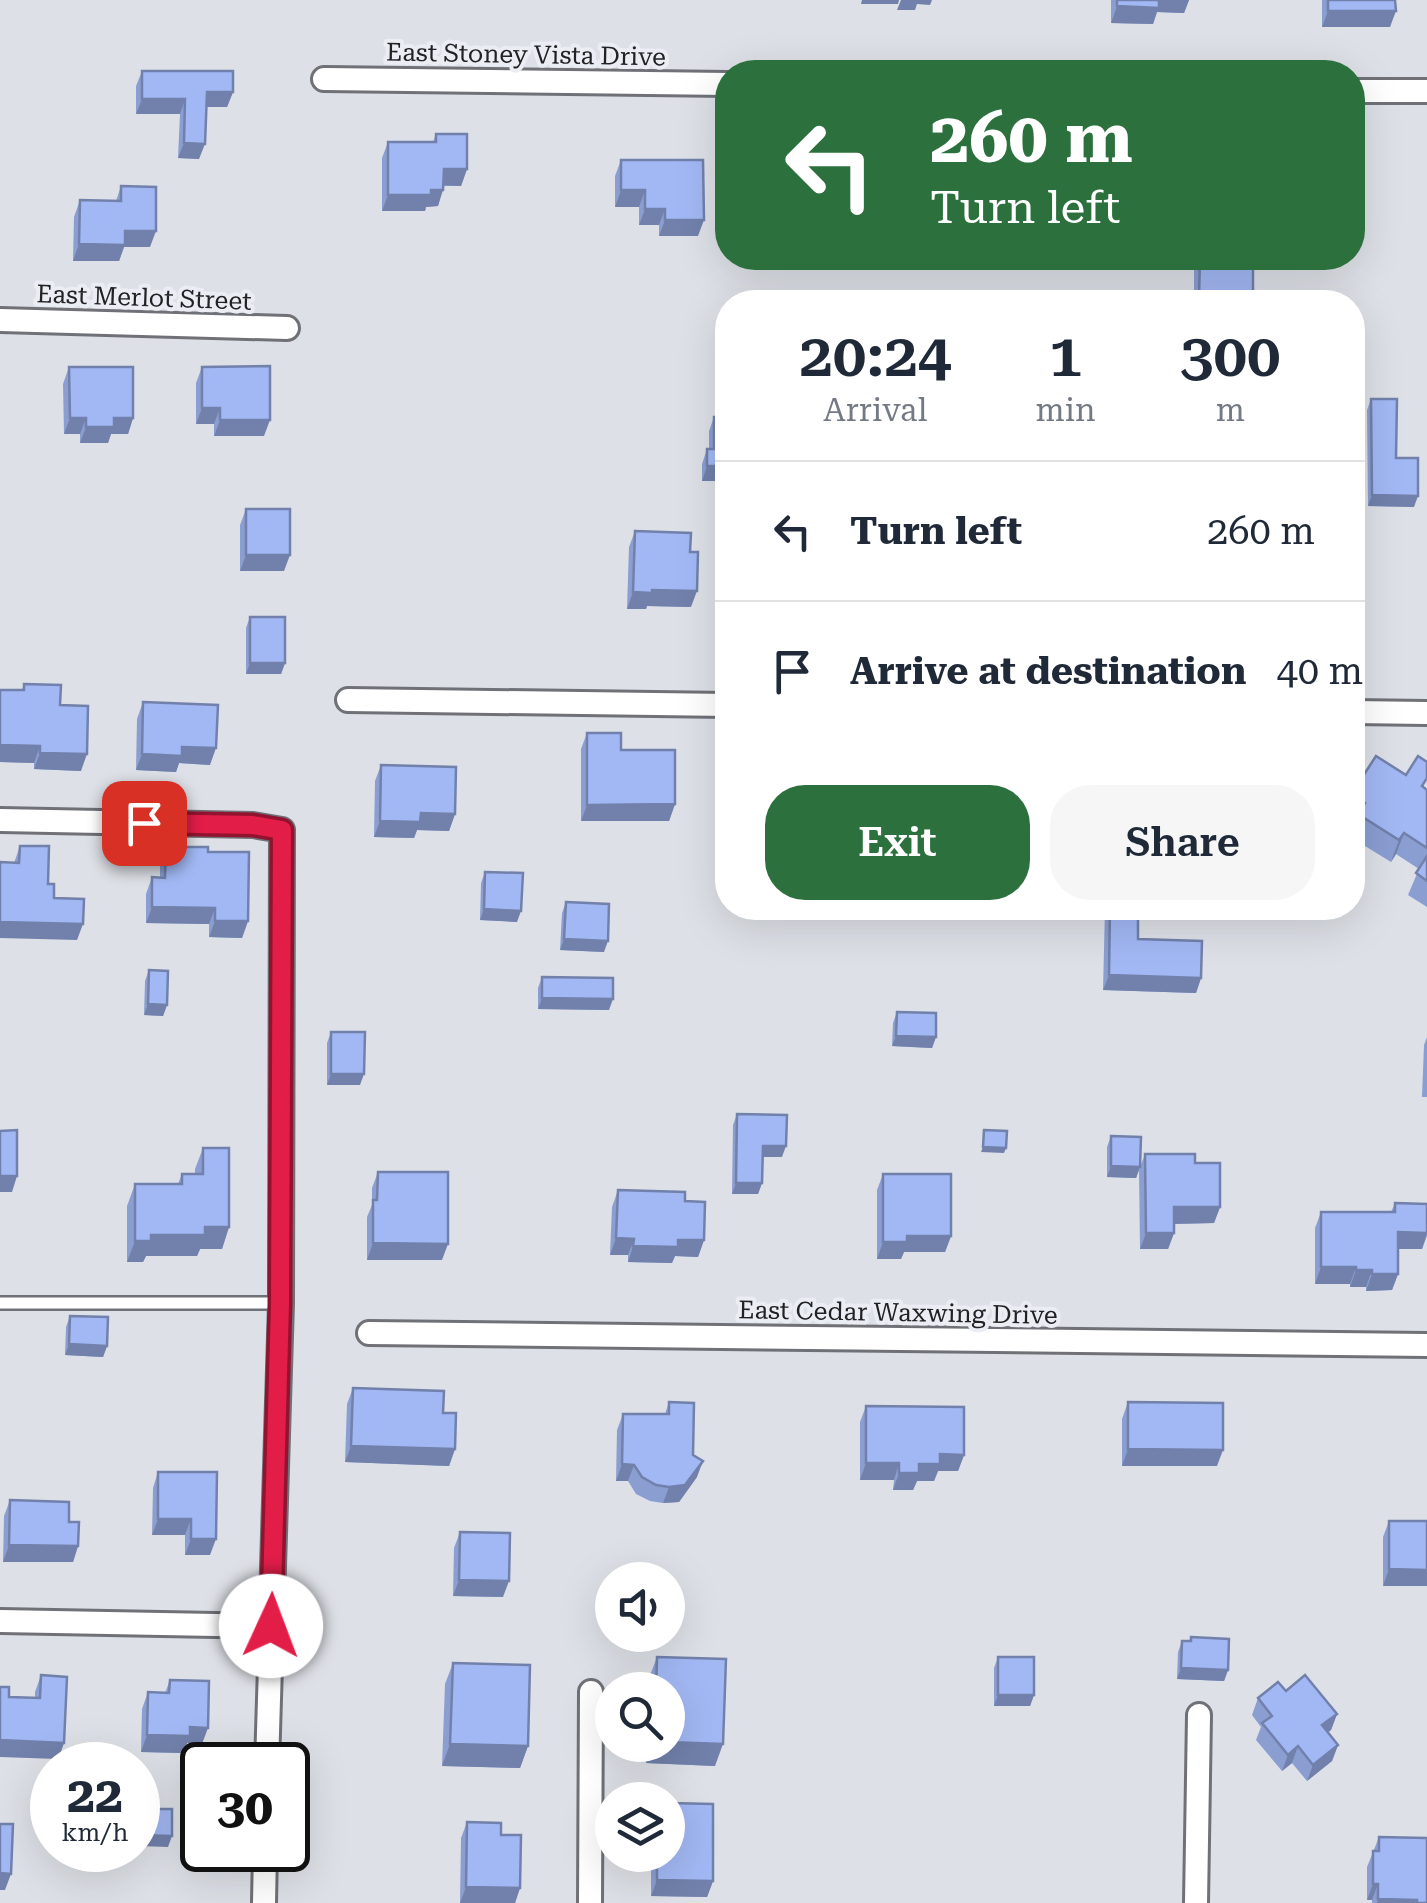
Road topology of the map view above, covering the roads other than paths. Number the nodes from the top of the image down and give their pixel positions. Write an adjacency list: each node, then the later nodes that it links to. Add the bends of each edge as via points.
1 (324, 80): 2 (street, East Stoney Vista Drive)
2 (715, 84)
3 (1365, 91): 4 (street)
4 (1427, 92)
5 (0, 320): 6 (street, East Merlot Street)
6 (287, 328)
7 (348, 700): 8 (street)
8 (715, 704)
9 (1365, 712): 10 (street)
10 (1427, 713)
11 (0, 820): 13 (street, via 282,830)
12 (0, 1304): 13 (lane)
13 (280, 1304): 17 (street)
14 (369, 1333): 15 (street, East Cedar Waxwing Drive)
15 (1427, 1346)
16 (0, 1622): 17 (street)
17 (271, 1626): 20 (street)
18 (591, 1692): 23 (street)
19 (1200, 1715): 24 (street)
20 (268, 1742)
21 (265, 1872): 22 (street)
22 (264, 1903)
23 (590, 1903)
24 (1196, 1903)

